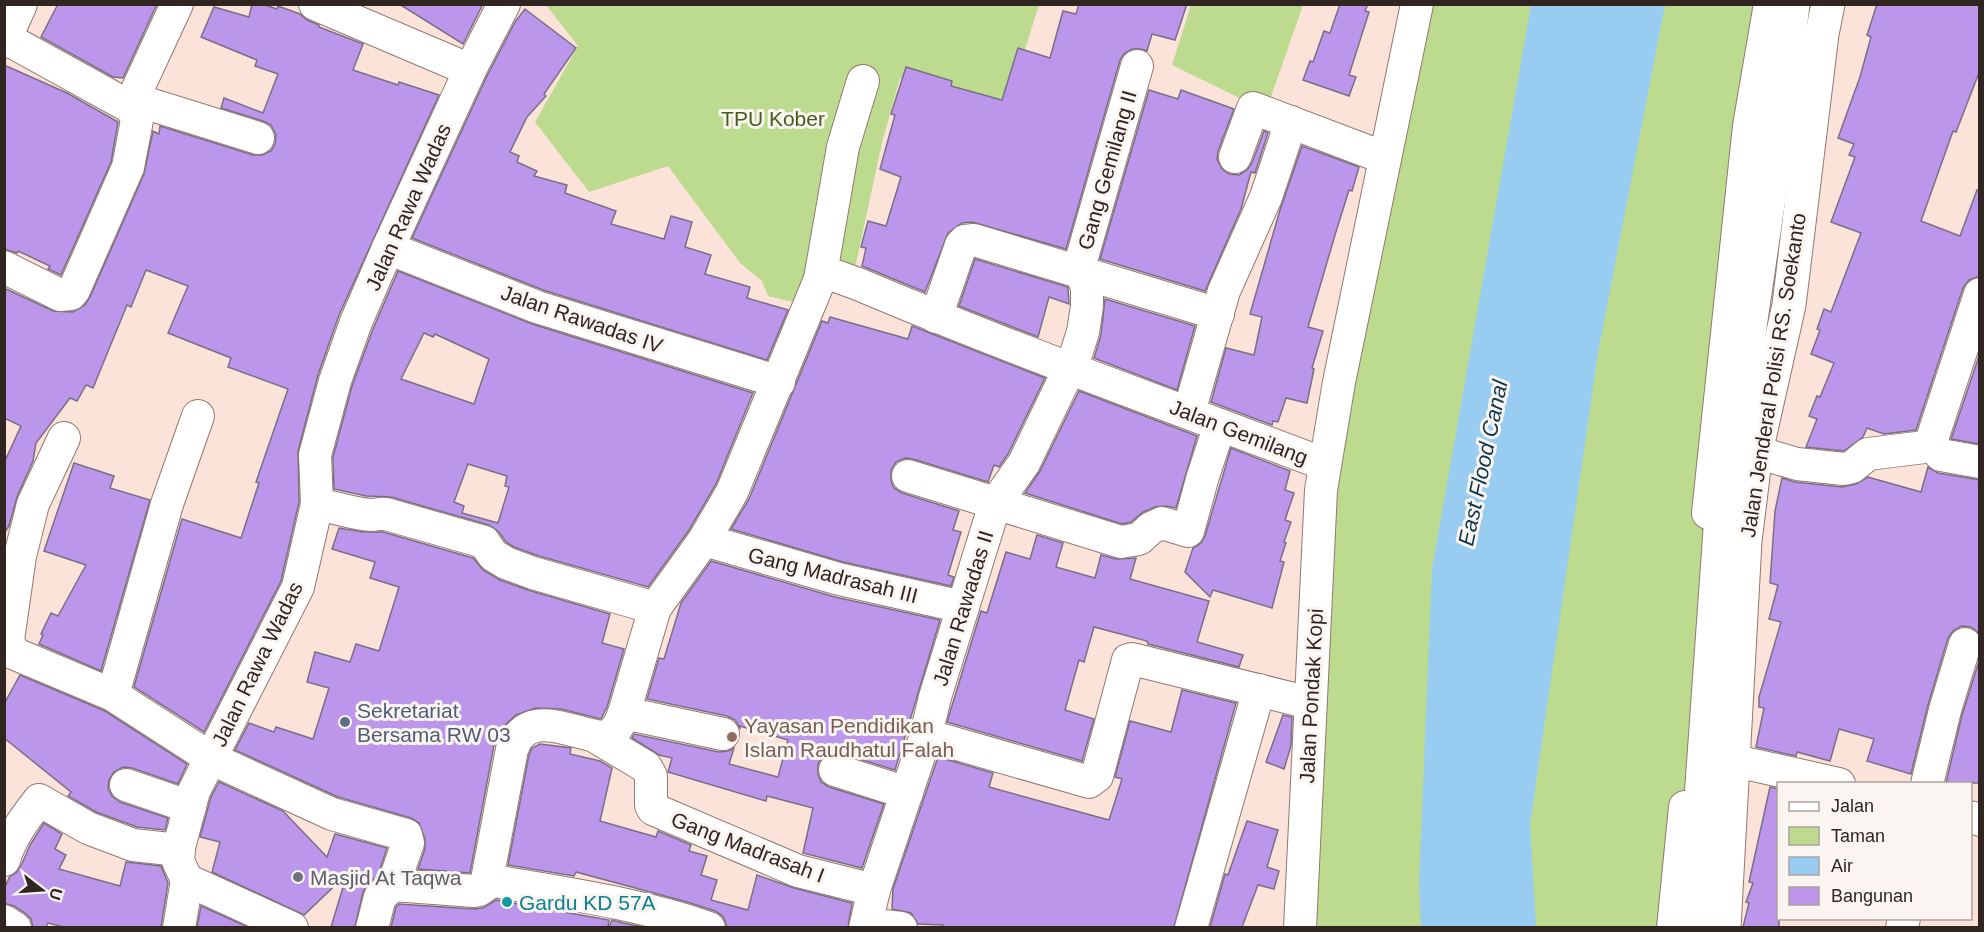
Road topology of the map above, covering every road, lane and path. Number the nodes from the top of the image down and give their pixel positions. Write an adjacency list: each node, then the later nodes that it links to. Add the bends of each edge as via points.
1 (21, 4): 9 (street)
2 (177, 4): 13 (street)
3 (504, 4): 11 (street, Jalan Rawa Wadas)
4 (1417, 4): 17 (street, Jalan Gemilang)
5 (1770, 4): 74 (street, via 1749,126 1709,495)
6 (1793, 4): 50 (main road, Jalan Jenderal Polisi RS. Soekanto, via 1776,150 1720,530)
7 (1828, 4): 32 (main road, Jalan Jenderal Polisi RS. Soekanto, via 1789,304)
8 (323, 6): 11 (street)
9 (6, 40): 13 (street)
10 (1137, 66): 20 (street, Gang Gemilang II, via 1079,268)
11 (470, 70): 18 (street, Jalan Rawa Wadas)
12 (863, 81): 21 (street, via 843,147)
13 (133, 103): 15 (street); 19 (street, via 137,120 128,167 71,294 60,295)
14 (1291, 122): 16 (street, via 1253,108); 17 (street); 23 (street, via 1266,197 1228,281)
15 (258, 138)
16 (1235, 157)
17 (1385, 158): 34 (street, Jalan Gemilang)
18 (388, 248): 26 (street, Jalan Rawadas IV, via 537,307); 36 (street, Jalan Rawa Wadas, via 335,381 315,455)
19 (4, 267)
20 (1081, 273): 23 (street, Gang Gemilang II); 24 (street, Gang Gemilang II, via 974,240 965,241); 25 (street, Gang Gemilang II, via 1087,287 1087,306 1083,332)
21 (820, 279): 24 (street, Jalan Gemilang, via 833,275); 26 (street)
22 (1979, 297): 31 (street)
23 (1218, 314): 27 (street)
24 (936, 317): 25 (street, Jalan Gemilang)
25 (1069, 370): 27 (street, Jalan Gemilang); 37 (street, Jalan Rawadas II, via 1024,463)
26 (779, 382): 38 (street, via 732,492)
27 (1189, 412): 29 (street, Jalan Gemilang)
28 (198, 416): 44 (street, via 167,504)
29 (1220, 425): 34 (street, Jalan Gemilang); 37 (street, via 1188,531 1162,523 1139,539 1121,542)
30 (64, 438): 39 (street)
31 (1933, 446): 32 (street, via 1868,453 1844,469 1797,464); 33 (street, via 1941,455)
32 (1756, 452): 50 (main road, Jalan Jenderal Polisi RS. Soekanto)
33 (1980, 462)
34 (1324, 465): 45 (street, Jalan Pondak Kopi)
35 (908, 476): 37 (street)
36 (316, 504): 41 (street, via 386,514 484,542 493,555 506,563); 51 (street, Jalan Rawa Wadas, via 298,587)
37 (995, 504): 40 (street, Jalan Rawadas II)
38 (704, 540): 40 (street, Gang Madrasah III, via 839,579); 41 (street)
39 (12, 553): 44 (street, via 8,640 13,653)
40 (963, 607): 48 (street, Jalan Rawadas II)
41 (655, 608): 46 (street)
42 (1965, 644): 54 (street)
43 (1259, 690): 45 (street); 48 (street, via 1128,660 1097,776 1089,782); 72 (street)
44 (113, 695): 51 (street)
45 (1310, 703): 73 (street, Jalan Pondak Kopi)
46 (624, 713): 47 (street); 49 (street, via 617,729)
47 (723, 734)
48 (926, 735): 56 (street, Jalan Rawadas II)
49 (596, 737): 61 (street, via 545,725 531,727 520,735 512,749); 63 (street, Gang Madrasah I, via 646,767 651,776 653,809 798,871)
50 (1719, 758): 53 (street); 75 (main road, Jalan Jenderal Polisi RS. Soekanto, via 1696,869); 76 (main road, Jalan Jenderal Polisi RS. Soekanto)
51 (212, 759): 57 (street, Jalan Rawa Wadas, via 194,791); 62 (street, via 332,814 405,835 408,843)
52 (835, 770): 56 (street)
53 (1834, 782)
54 (1928, 782)
55 (126, 786): 57 (street)
56 (907, 793): 63 (street, Jalan Rawadas II)
57 (190, 807): 58 (street, Jalan Rawa Wadas)
58 (179, 850): 59 (street, via 133,844 88,828 39,800); 60 (street, Jalan Rawa Wadas, via 178,861)
59 (5, 854)
60 (187, 880): 67 (street); 68 (street)
61 (488, 880): 62 (street, via 480,890); 70 (street, via 630,906)
62 (393, 885): 69 (street, via 380,897)
63 (874, 890): 65 (street, Jalan Rawadas II)
64 (4, 921): 66 (street)
65 (866, 926): 71 (street)
66 (15, 927)
67 (179, 927)
68 (292, 927)
69 (372, 927)
70 (710, 927)
71 (901, 927)
72 (1191, 927)
73 (1300, 927)
74 (1673, 927)
75 (1697, 927)
76 (1724, 927)

